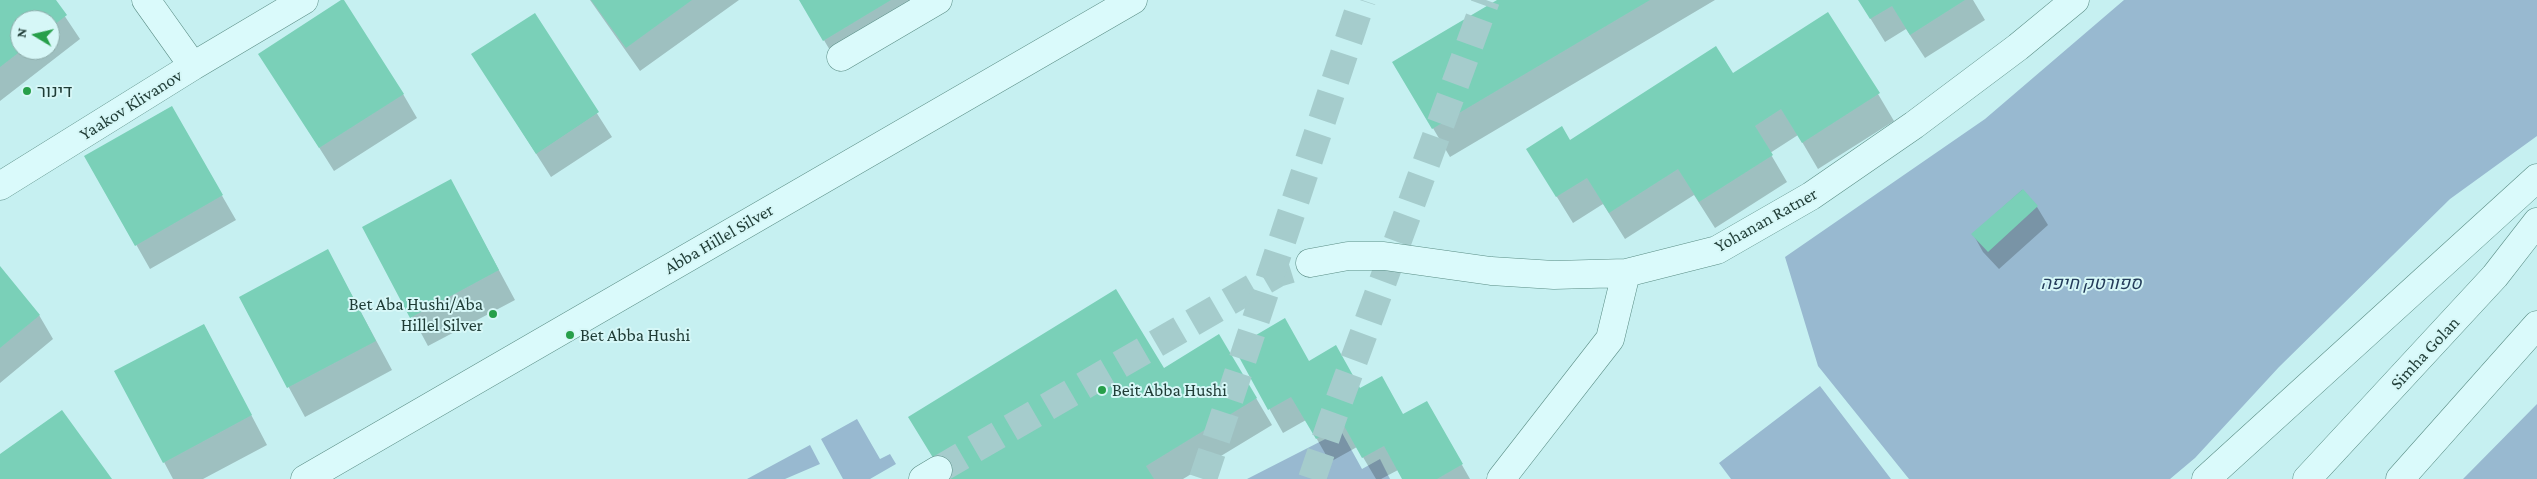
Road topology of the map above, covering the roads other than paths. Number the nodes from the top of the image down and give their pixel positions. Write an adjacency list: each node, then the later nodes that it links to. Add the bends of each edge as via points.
1 (146, 0): 7 (street, Yaakov Klivanov)
2 (304, 0): 7 (street)
3 (938, 0): 6 (street)
4 (1132, 0): 14 (street, Abba Hillel Silver)
5 (2075, 0): 12 (street, Yohanan Ratner, via 1914,125 1811,196 1717,250)
6 (841, 57)
7 (193, 66): 9 (street, Yaakov Klivanov)
8 (2537, 178): 16 (street)
9 (0, 186)
10 (2537, 222): 17 (street, Simha Golan, via 2495,276)
11 (1310, 263): 12 (street, Yohanan Ratner, via 1348,256 1384,256 1491,271 1554,275)
12 (1626, 273): 15 (street, via 1610,339)
13 (2537, 325): 18 (street)
14 (305, 479)
15 (1501, 479)
16 (2206, 479)
17 (2307, 479)
18 (2400, 479)

